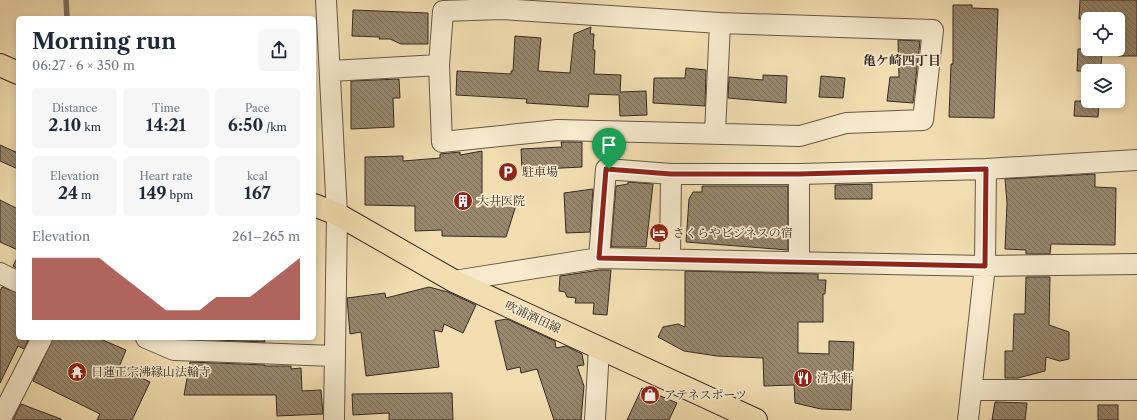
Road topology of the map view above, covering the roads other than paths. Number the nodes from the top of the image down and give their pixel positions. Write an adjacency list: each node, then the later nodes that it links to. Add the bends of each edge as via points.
1 (326, 0): 6 (street)
2 (501, 5): 3 (street); 5 (street, via 443,11)
3 (720, 23): 8 (street); 8 (street, via 933,30 923,120 846,123 800,136)
4 (0, 65): 7 (main road)
5 (439, 65): 6 (street); 8 (street, via 442,142 558,130)
6 (331, 71): 14 (street)
7 (16, 72)
8 (715, 133)
9 (1137, 160): 10 (street)
10 (986, 169): 12 (street); 19 (street)
11 (671, 174): 12 (street); 15 (street, via 606,169); 16 (street)
12 (799, 174): 17 (street)
13 (316, 206): 14 (main road, 吹浦酒田線)
14 (337, 214): 21 (main road, 吹浦酒田線); 26 (street)
15 (599, 258): 16 (street); 21 (street)
16 (670, 259): 17 (street)
17 (799, 262): 19 (street)
18 (1137, 264): 19 (street)
19 (985, 266): 27 (street)
20 (0, 273): 22 (street)
21 (454, 280): 25 (main road, 吹浦酒田線)
22 (16, 281)
23 (41, 340): 29 (street)
24 (151, 340): 26 (street, via 174,350)
25 (598, 348): 31 (street); 32 (main road, 吹浦酒田線)
26 (334, 356): 30 (street)
27 (972, 390): 28 (street); 33 (street)
28 (1137, 390)
29 (0, 420)
30 (334, 420)
31 (596, 420)
32 (756, 420)
33 (968, 420)

